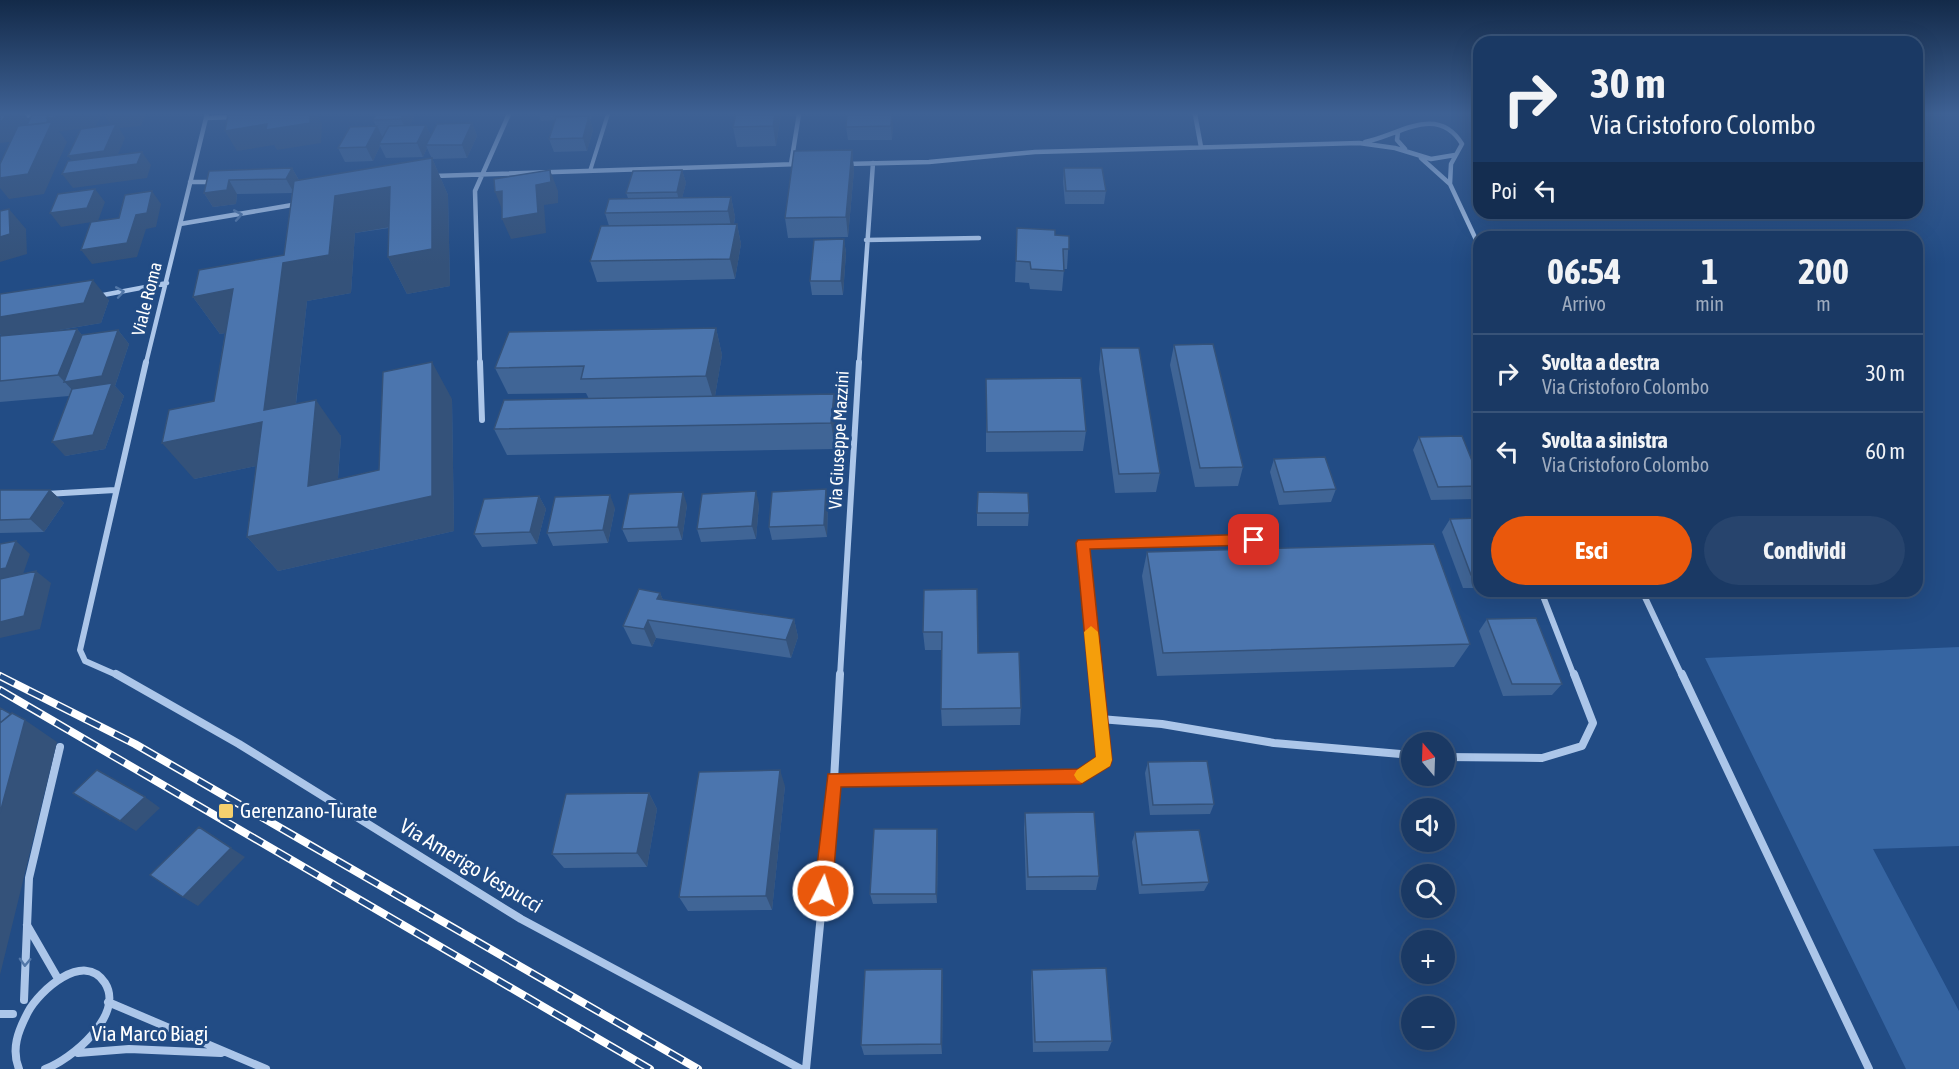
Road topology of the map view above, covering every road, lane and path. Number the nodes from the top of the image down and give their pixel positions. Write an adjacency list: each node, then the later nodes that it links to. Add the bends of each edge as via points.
1 (873, 163): 21 (street, Via Giuseppe Mazzini)
2 (195, 164): 14 (street, Viale Roma)
3 (486, 164): 12 (street)
4 (592, 164): 11 (lane)
5 (791, 164): 6 (street); 11 (street)
6 (803, 164)
7 (838, 164): 8 (street)
8 (842, 164)
9 (1428, 164): 16 (street)
10 (1451, 164): 16 (street)
11 (590, 171): 12 (street)
12 (481, 174): 13 (street); 24 (street, via 475,190)
13 (426, 178)
14 (190, 182): 15 (street); 18 (street, Viale Roma)
15 (226, 182)
16 (1450, 184): 19 (street)
17 (303, 204): 18 (street, one-way to 17)
18 (180, 224): 22 (street, Viale Roma)
19 (1473, 233)
20 (980, 238): 21 (street)
21 (866, 240): 35 (street, Via Giuseppe Mazzini)
22 (167, 283): 23 (street, one-way to 22); 25 (street, Viale Roma)
23 (89, 297)
24 (482, 420)
25 (115, 490): 26 (street); 30 (street, Viale Roma, via 80,650 85,661)
26 (34, 494)
27 (1254, 540): 31 (street, via 1083,543)
28 (1543, 597): 34 (street, via 1593,723 1582,746 1542,758)
29 (1645, 597): 51 (street)
30 (97, 666): 49 (street, Via Amerigo Vespucci, via 238,744 521,919)
31 (1100, 719): 33 (street, via 1162,724 1274,743); 35 (street, via 1104,760 1081,776)
32 (60, 747): 36 (street, via 29,878)
33 (1401, 754)
34 (1455, 757)
35 (834, 780): 50 (street, Via Giuseppe Mazzini)
36 (27, 924): 37 (street); 38 (street, one-way to 38)
37 (57, 976): 38 (street); 39 (street, via 77,971 93,974 106,986)
38 (24, 1000): 41 (street)
39 (108, 1002): 43 (street, Via Marco Biagi); 44 (street, via 97,1030)
40 (0, 1014): 41 (street)
41 (13, 1014): 42 (street)
42 (7, 1025)
43 (224, 1053): 44 (street, Via Marco Biagi, via 120,1049); 48 (street, Via Marco Biagi)
44 (75, 1054): 47 (street)
45 (7, 1060): 46 (street)
46 (18, 1069)
47 (45, 1069)
48 (266, 1069)
49 (801, 1069)
50 (806, 1069)
51 (1869, 1069)

